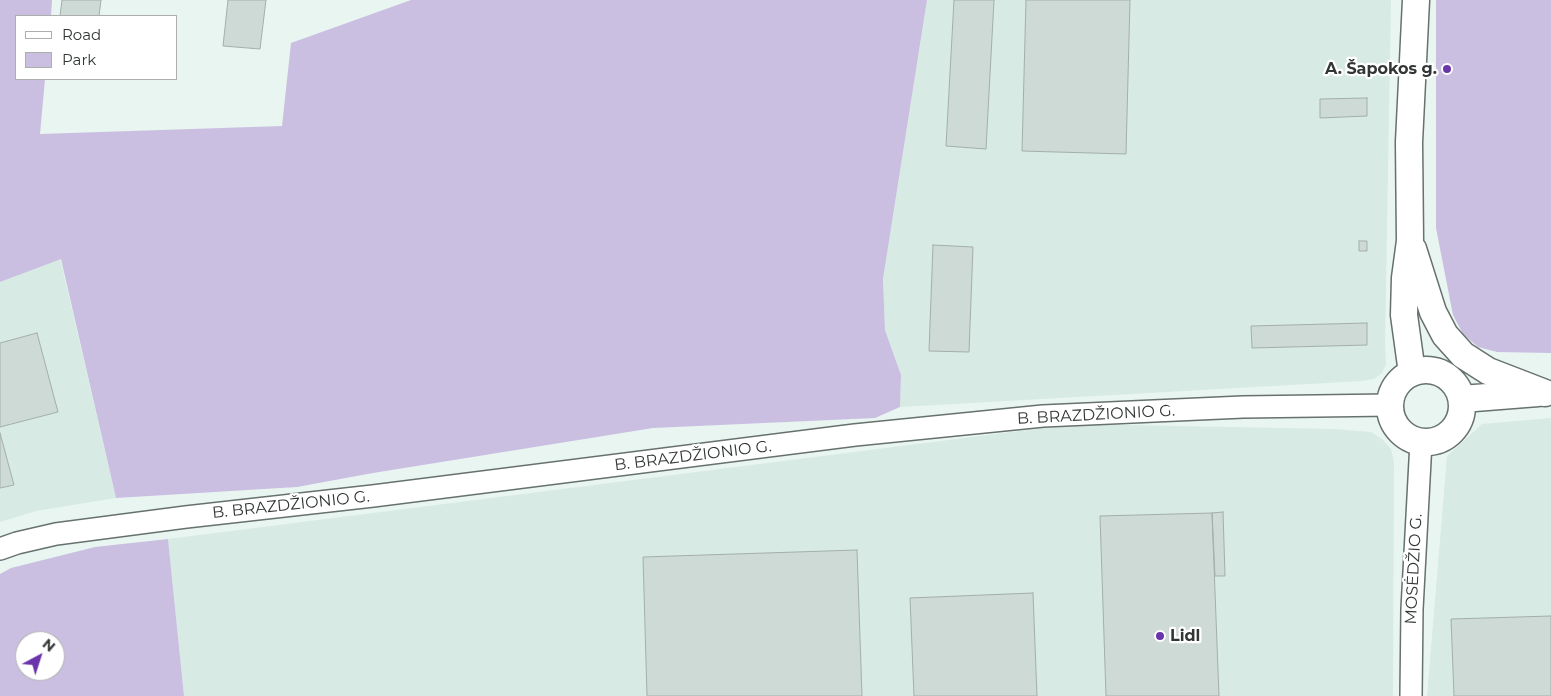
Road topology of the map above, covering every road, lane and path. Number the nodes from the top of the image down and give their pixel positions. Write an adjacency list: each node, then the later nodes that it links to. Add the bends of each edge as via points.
1 (1416, 0): 2 (street, via 1409,142)
2 (1410, 241): 3 (street, via 1404,315); 4 (street, via 1433,312 1445,334 1464,355 1488,371)
3 (1412, 373): 5 (street, via 1421,370 1439,372 1454,382); 6 (street, via 1396,386)
4 (1548, 393): 5 (street)
5 (1462, 399): 7 (street, via 1463,409 1456,427 1440,439)
6 (1390, 405): 7 (street, via 1396,425 1407,436); 8 (street, B. BRAZDŽIONIO G., via 1043,416 846,436 383,495 186,516 56,534)
7 (1421, 442): 9 (street, MOSĖDŽIO G.)
8 (0, 549)
9 (1411, 696)

